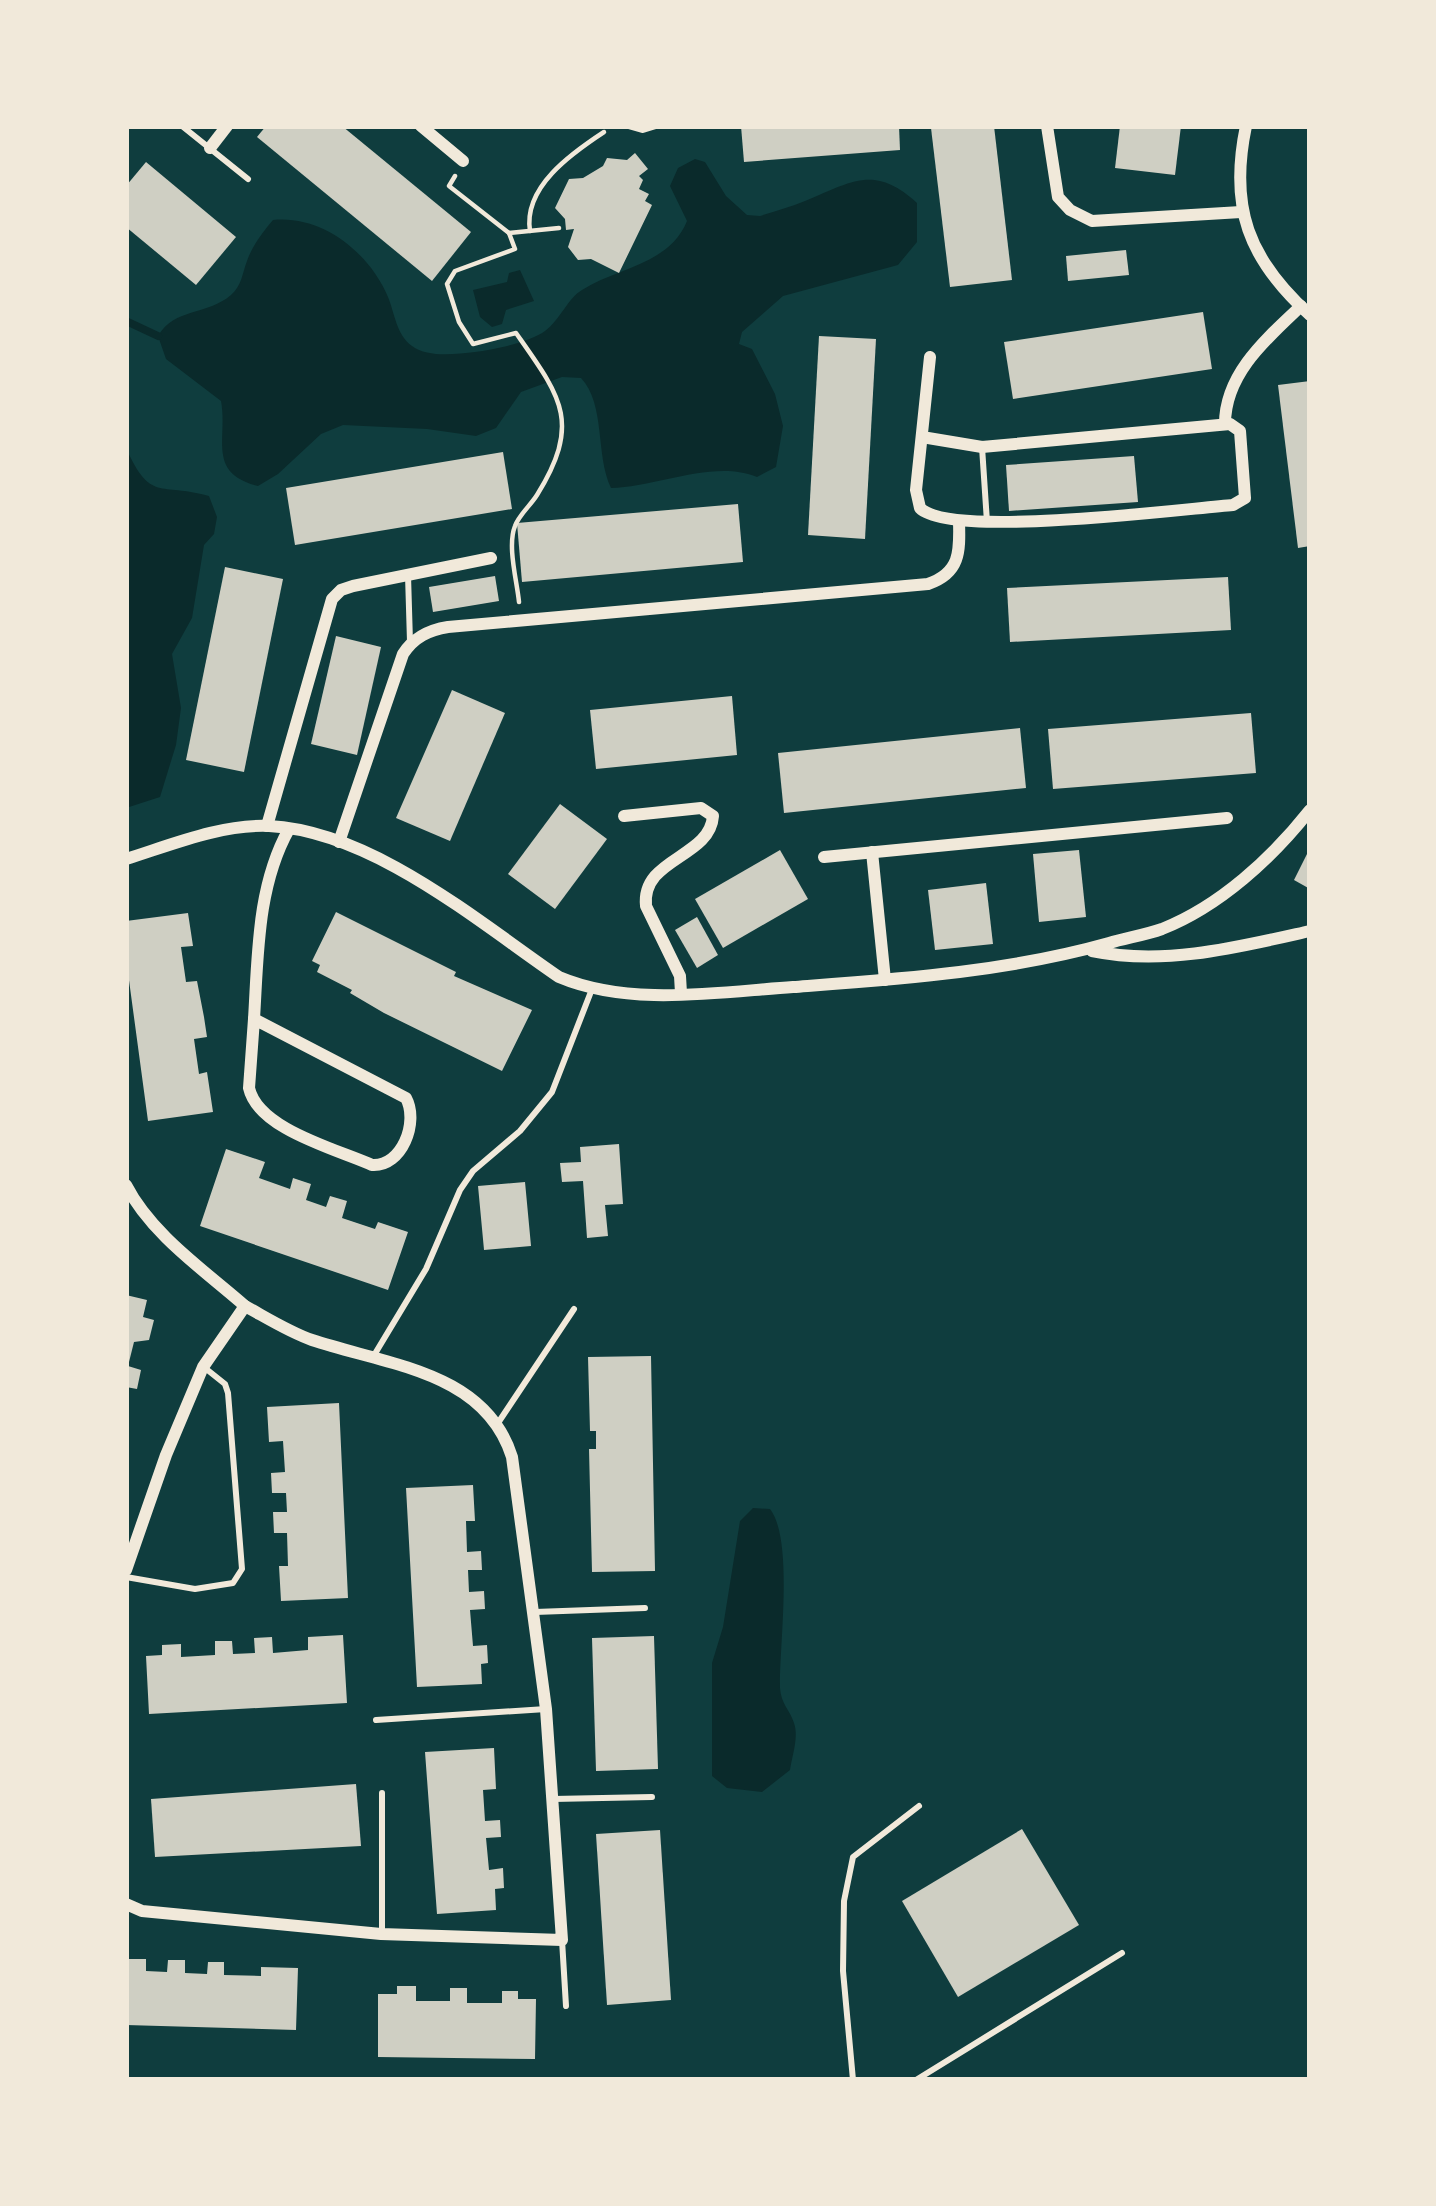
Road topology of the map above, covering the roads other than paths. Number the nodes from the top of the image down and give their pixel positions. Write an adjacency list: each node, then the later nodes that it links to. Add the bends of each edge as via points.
1 (182, 126): 8 (lane)
2 (227, 126): 8 (street)
3 (421, 126): 9 (street)
4 (629, 126): 5 (lane)
5 (656, 126)
6 (1047, 126): 11 (street, via 1058,197 1082,218)
7 (1246, 126): 11 (street)
8 (210, 148): 10 (lane)
9 (463, 161)
10 (248, 179)
11 (1241, 212): 12 (street, via 1268,269)
12 (1307, 307): 14 (street, via 1235,380)
13 (930, 357): 15 (street)
14 (1225, 424): 16 (street); 18 (street, via 1240,431 1245,495 1237,504)
15 (922, 437): 16 (street); 17 (street, via 920,508)
16 (982, 447): 18 (lane)
17 (959, 522): 18 (street); 21 (street, via 956,565 928,584 435,629)
18 (987, 523)
19 (490, 558): 20 (street)
20 (408, 575): 21 (lane); 25 (street, via 332,599)
21 (410, 642): 27 (street)
22 (1310, 810): 32 (street, via 1214,900 1162,928)
23 (624, 816): 35 (street, via 701,808 713,816 709,831 653,875 645,895)
24 (1227, 818): 28 (street)
25 (267, 826): 26 (street); 30 (street)
26 (289, 829): 27 (street); 36 (street, via 264,898)
27 (339, 842): 34 (street, via 432,890 559,977)
28 (872, 852): 29 (street); 33 (street)
29 (824, 856)
30 (126, 859)
31 (1310, 931): 32 (street, via 1194,954)
32 (1085, 950): 33 (street)
33 (885, 980): 35 (street)
34 (592, 988): 35 (street); 40 (lane, via 552,1092 460,1190 426,1269)
35 (680, 993)
36 (254, 1018): 36 (street, via 406,1098 411,1124 394,1159 372,1165 266,1118 249,1088)
37 (126, 1185): 38 (street, via 172,1242)
38 (245, 1306): 40 (street, via 308,1339); 41 (street)
39 (574, 1310): 42 (lane)
40 (373, 1357): 42 (street, via 454,1386)
41 (203, 1367): 43 (street); 44 (lane, via 228,1393 242,1569 233,1583 195,1589)
42 (498, 1423): 46 (street, via 512,1457)
43 (129, 1545): 44 (street)
44 (126, 1574)
45 (645, 1608): 46 (lane)
46 (532, 1612): 47 (street)
47 (545, 1709): 48 (lane); 51 (street)
48 (376, 1720)
49 (382, 1793): 54 (lane)
50 (652, 1797): 51 (lane)
51 (552, 1799): 55 (street)
52 (919, 1805): 58 (lane, via 853,1857 843,1971)
53 (126, 1904): 54 (street)
54 (382, 1934): 55 (street)
55 (562, 1940): 57 (lane)
56 (1122, 1953): 59 (lane)
57 (566, 2006)
58 (853, 2080)
59 (916, 2080)

